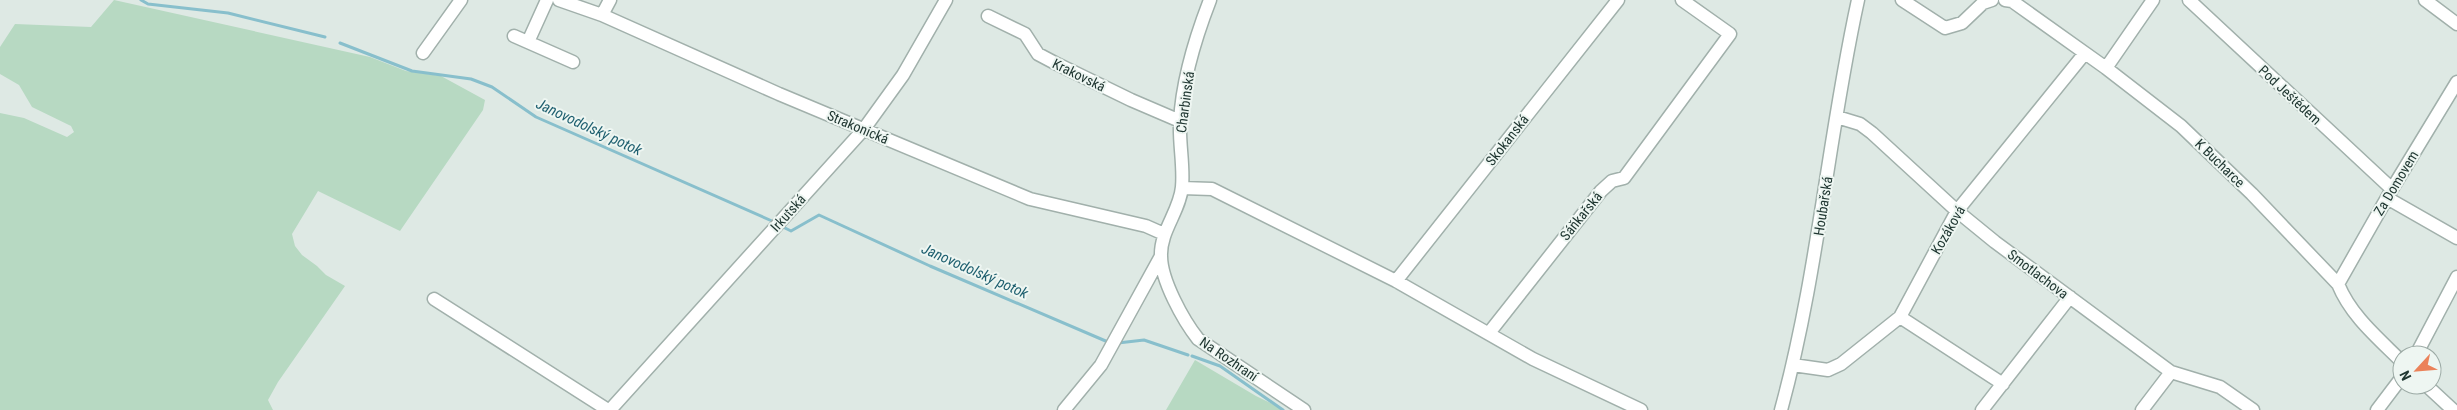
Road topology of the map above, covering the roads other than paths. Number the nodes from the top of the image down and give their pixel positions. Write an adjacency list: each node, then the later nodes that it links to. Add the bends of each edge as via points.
1 (461, 0): 21 (street)
2 (547, 0): 20 (street)
3 (559, 0): 16 (street, Strakonická)
4 (610, 0): 16 (street)
5 (946, 0): 28 (street, Irkutská, via 903,75)
6 (1208, 0): 27 (street, Charbinská)
7 (1618, 0): 36 (street, Skokanská)
8 (1682, 0): 41 (street, Sáňkařská, via 1730,34 1624,178 1612,181 1601,191)
9 (1858, 0): 26 (street, Houbařská)
10 (1902, 0): 11 (street, via 1945,28 1962,23 1983,3)
11 (1992, 0)
12 (2005, 0): 22 (street, K Bucharce, via 2012,1)
13 (2153, 0): 24 (street)
14 (2189, 0): 30 (street, Pod Ještědem)
15 (2425, 0): 18 (street)
16 (602, 15): 28 (street, Strakonická)
17 (988, 16): 27 (street, Krakovská, via 1025,34 1038,54 1055,64)
18 (2457, 24)
19 (514, 36): 20 (street)
20 (528, 42): 23 (street)
21 (423, 53)
22 (2085, 53): 24 (street, K Bucharce); 31 (street, Kozáková)
23 (573, 62)
24 (2106, 68): 37 (street, K Bucharce, via 2181,126)
25 (2457, 82): 30 (street, Za Domovem)
26 (1837, 117): 31 (street, Smotlachova, via 1860,124 1872,133); 44 (street, Houbařská)
27 (1180, 121): 29 (street, Charbinská)
28 (864, 129): 32 (street, Strakonická, via 1030,199 1146,226); 49 (street, Irkutská)
29 (1182, 188): 32 (street, Charbinská); 36 (street, via 1212,189)
30 (2389, 194): 33 (street, Pod Ještědem); 37 (street, Za Domovem)
31 (1957, 211): 38 (street, Smotlachova); 40 (street, Kozáková)
32 (1164, 234): 34 (street, Na Rozhraní)
33 (2457, 238)
34 (1160, 256): 50 (street, via 1101,365); 51 (street, Na Rozhraní, via 1175,302 1198,339)
35 (2457, 277): 42 (street)
36 (1396, 281): 41 (street)
37 (2338, 284): 43 (street, K Bucharce, via 2345,301 2358,318)
38 (2070, 297): 45 (street, Smotlachova); 46 (street)
39 (434, 299): 49 (street)
40 (1900, 317): 44 (street, Kozáková, via 1841,364 1828,370); 46 (street)
41 (1489, 333): 52 (street, via 1533,359)
42 (2421, 345)
43 (2392, 352)
44 (1794, 365): 53 (street, Houbařská)
45 (2171, 372): 55 (street); 56 (street, Smotlachova, via 2220,387)
46 (2003, 384): 54 (street)
47 (2392, 390): 57 (street)
48 (2437, 395): 58 (street)
49 (609, 410)
50 (1064, 410)
51 (1304, 410)
52 (1641, 410)
53 (1782, 410)
54 (1982, 410)
55 (2142, 410)
56 (2253, 410)
57 (2377, 410)
58 (2453, 410)

